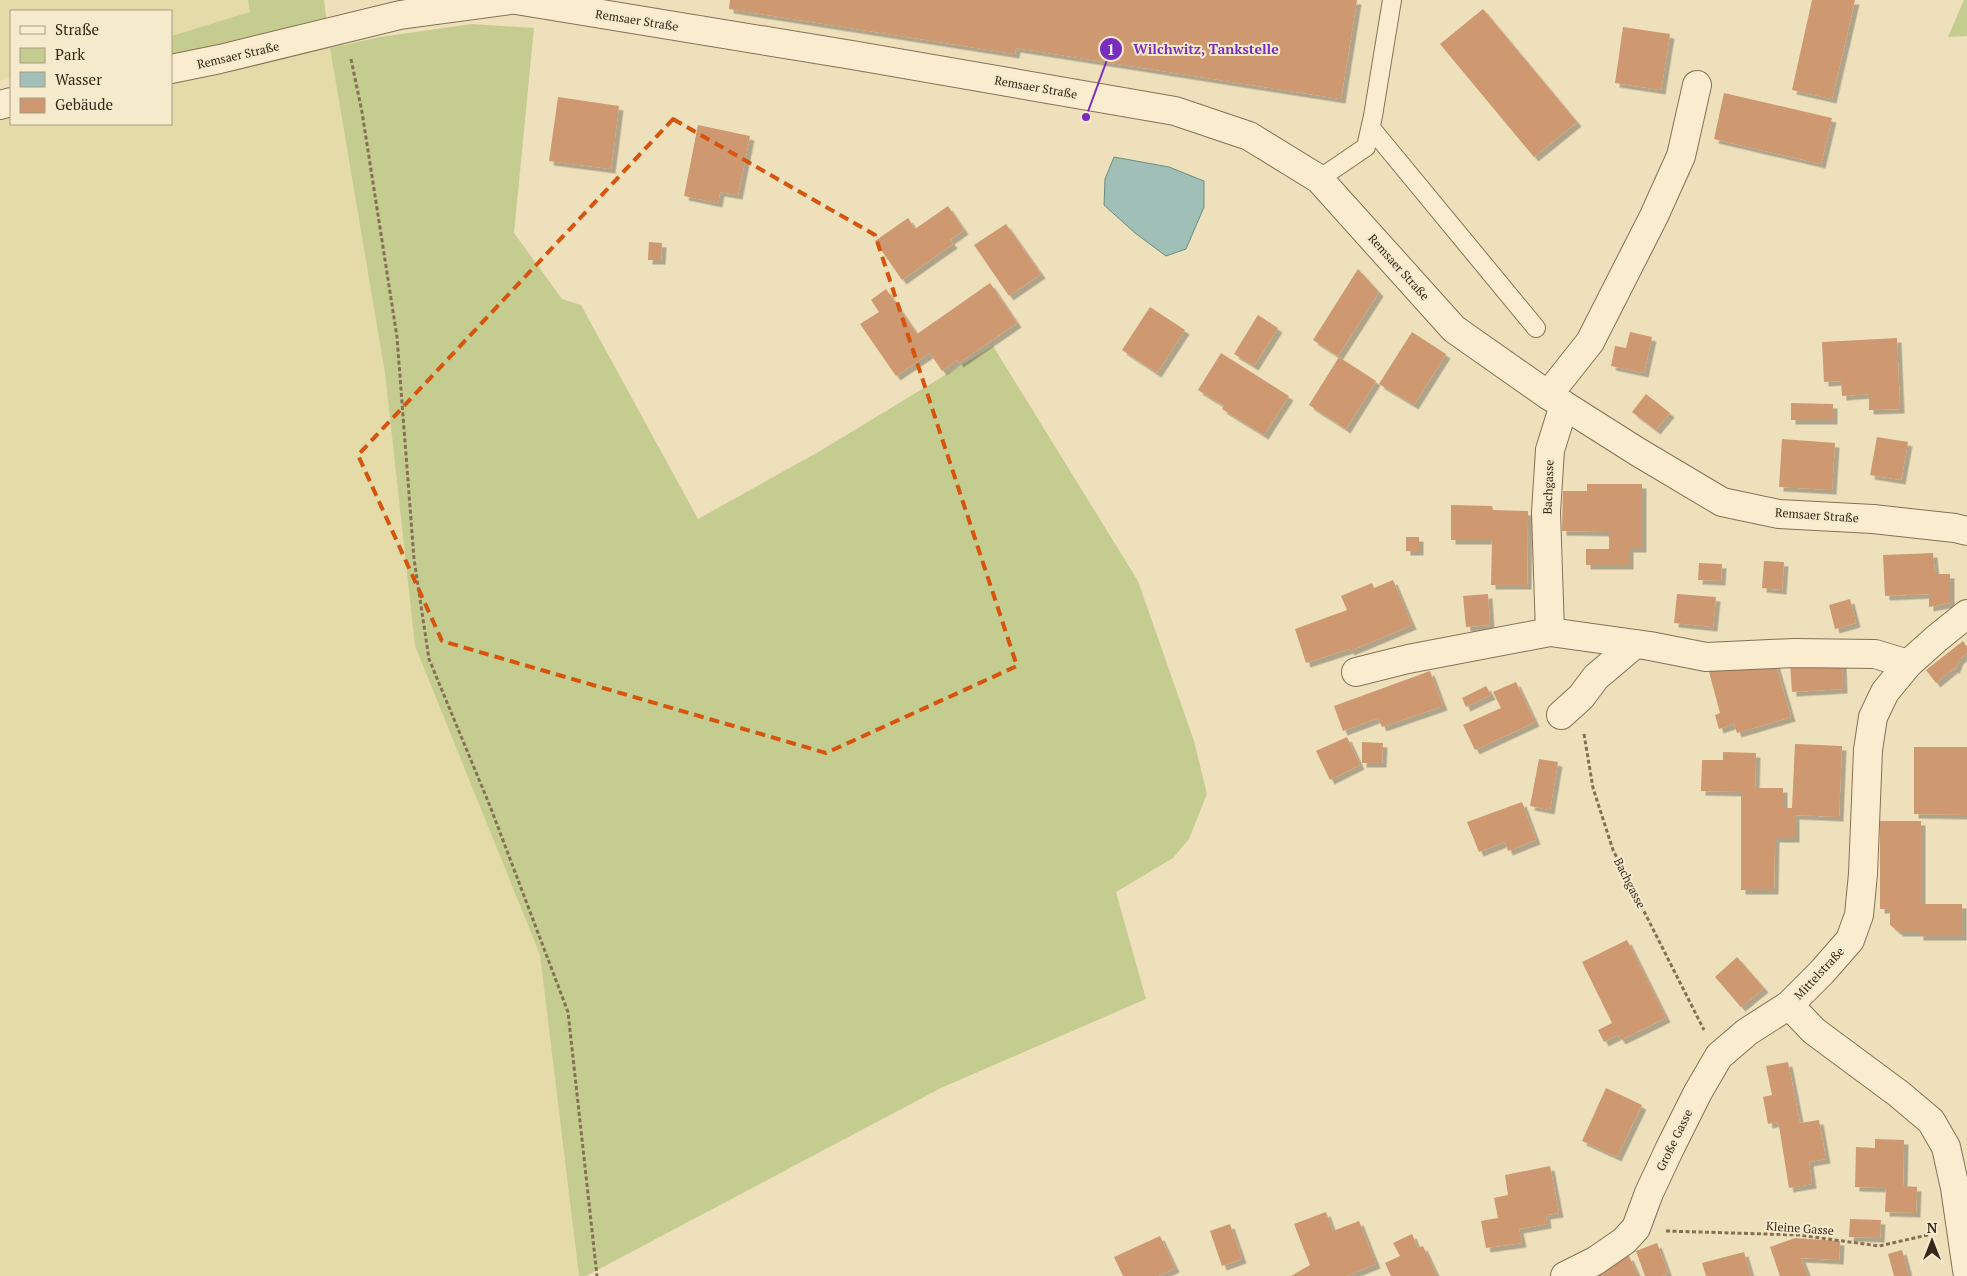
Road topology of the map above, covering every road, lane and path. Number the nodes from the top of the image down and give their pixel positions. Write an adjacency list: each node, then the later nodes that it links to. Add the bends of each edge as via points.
1 (510, 0): 4 (street, Remsaer Straße)
2 (516, 0): 9 (street, Remsaer Straße, via 1176,111 1249,136)
3 (1392, 0): 8 (lane)
4 (401, 8): 5 (street, Remsaer Straße)
5 (345, 29): 6 (street, Remsaer Straße); 24 (path, via 362,112 397,337 414,559 429,659 490,806 568,1012)
6 (172, 69)
7 (1697, 85): 11 (street, via 1681,156 1590,342)
8 (1371, 128): 9 (lane, via 1366,147); 10 (lane)
9 (1320, 179): 11 (street, Remsaer Straße, via 1454,329)
10 (1536, 328)
11 (1556, 400): 12 (street, Remsaer Straße, via 1722,502 1778,514 1873,519); 14 (street, Bachgasse, via 1546,512)
12 (1967, 531)
13 (1967, 614): 16 (street, Mittelstraße)
14 (1550, 632): 15 (street); 17 (street)
15 (1635, 644): 16 (street, via 1706,657 1876,654); 18 (street, via 1596,677)
16 (1908, 664): 19 (street, Mittelstraße, via 1885,692 1873,717 1868,750 1859,915 1850,940)
17 (1356, 672)
18 (1571, 706): 20 (path, Bachgasse, via 1586,747 1594,788 1613,850 1694,1014)
19 (1789, 1005): 20 (street, Große Gasse, via 1747,1032); 21 (street, Mittelstraße, via 1814,1031 1931,1122 1946,1147)
20 (1719, 1056): 22 (street, Große Gasse, via 1670,1148)
21 (1961, 1227): 22 (path, Kleine Gasse, via 1879,1246 1799,1234 1681,1233); 23 (street, Mittelstraße)
22 (1636, 1228): 25 (street, Große Gasse, via 1624,1241 1595,1261)
23 (1967, 1270)
24 (598, 1276)
25 (1565, 1276)

